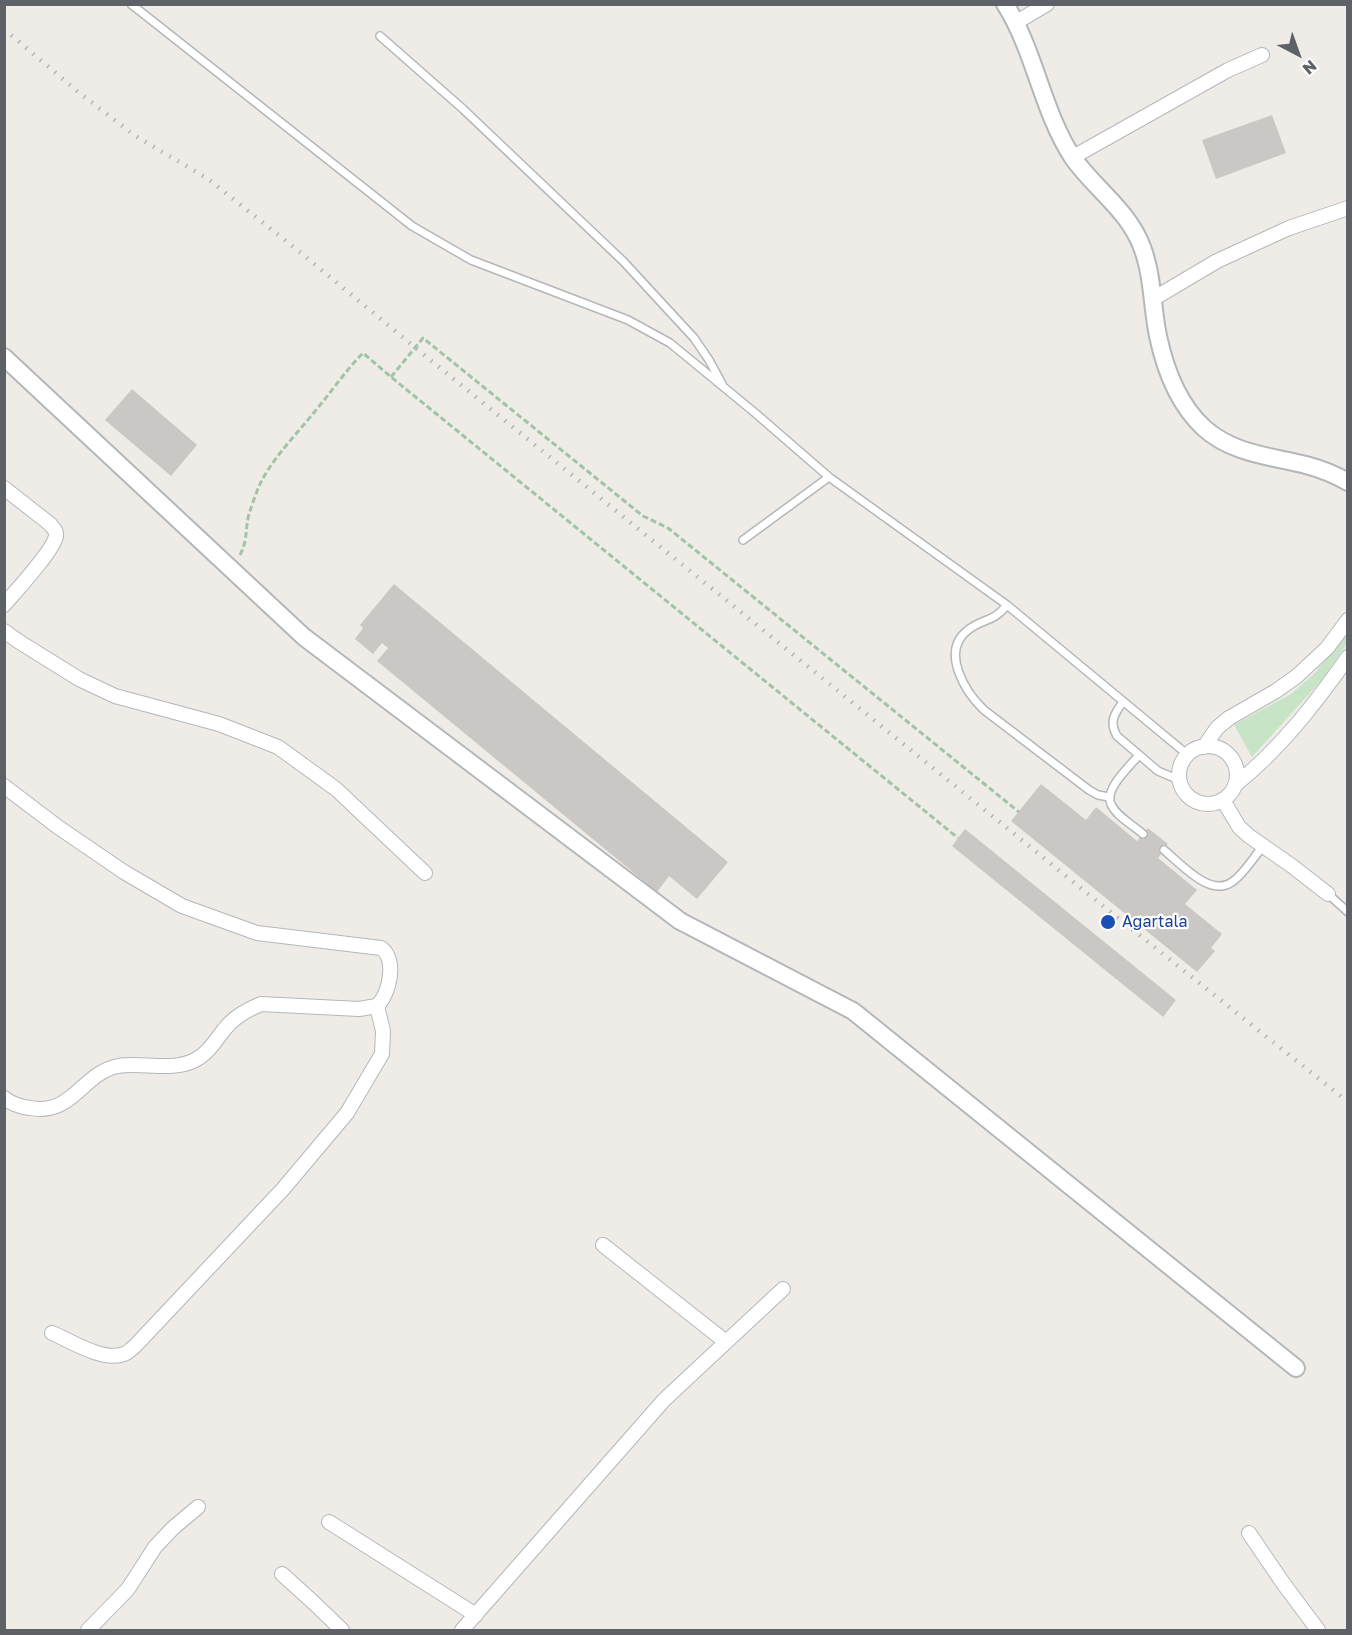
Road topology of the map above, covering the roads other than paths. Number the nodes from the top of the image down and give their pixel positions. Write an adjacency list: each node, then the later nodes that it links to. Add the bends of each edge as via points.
1 (131, 4): 11 (lane, via 412,226 471,260 628,320 670,343)
2 (1005, 4): 4 (street)
3 (1047, 4): 4 (street)
4 (1015, 23): 7 (street)
5 (380, 36): 11 (lane, via 623,261 694,338)
6 (1262, 55): 7 (street)
7 (1073, 157): 9 (street, via 1134,228)
8 (1347, 208): 9 (street, via 1289,228 1217,261)
9 (1153, 298): 13 (street, via 1166,364 1190,413 1205,429 1241,450 1329,472)
10 (4, 357): 42 (street, via 304,637 680,921 853,1011)
11 (724, 388): 12 (lane)
12 (829, 477): 15 (lane); 17 (lane)
13 (1347, 482)
14 (4, 488): 16 (street, via 56,531 46,554)
15 (743, 540)
16 (4, 605)
17 (1007, 605): 21 (lane); 28 (lane, via 993,619 973,626 959,640 956,658 960,679 984,711 1089,790)
18 (1347, 620): 22 (street, via 1327,648 1305,669 1276,692 1229,718)
19 (4, 631): 33 (street, via 79,679 116,696 219,724 278,747 336,789)
20 (1347, 657): 26 (street, via 1282,743)
21 (1124, 702): 23 (lane, via 1115,712 1113,729); 24 (lane)
22 (1204, 747): 24 (street); 26 (street, via 1214,747 1230,757 1237,775)
23 (1139, 755): 25 (lane, via 1158,771); 28 (lane, via 1116,782)
24 (1188, 755): 25 (street, via 1182,762)
25 (1179, 780): 29 (street, via 1182,789 1195,801 1204,804)
26 (1235, 785): 29 (street)
27 (4, 786): 36 (street, via 124,872 182,906 257,933 381,948 391,966 386,995)
28 (1109, 797): 30 (lane, via 1111,805)
29 (1223, 800): 31 (street, via 1239,827)
30 (1143, 834)
31 (1263, 846): 32 (lane, via 1238,877 1223,886 1204,883); 34 (street)
32 (1164, 850)
33 (425, 873)
34 (1328, 894): 35 (lane)
35 (1347, 912)
36 (377, 1006): 37 (street, via 359,1009 261,1004 247,1009 230,1023 209,1050 194,1061 180,1065 118,1066 103,1071 56,1108 38,1110); 40 (street, via 381,1054 347,1113 284,1189 135,1346 126,1354 107,1355)
37 (4, 1098)
38 (603, 1245): 41 (street)
39 (783, 1290): 41 (street)
40 (52, 1333)
41 (726, 1342): 47 (street, via 664,1400)
42 (1296, 1368)
43 (198, 1507): 48 (street, via 155,1547 128,1588)
44 (329, 1522): 47 (street)
45 (1249, 1533): 51 (street)
46 (282, 1574): 49 (street)
47 (476, 1615): 50 (street)
48 (88, 1630)
49 (342, 1630)
50 (462, 1630)
51 (1318, 1630)

